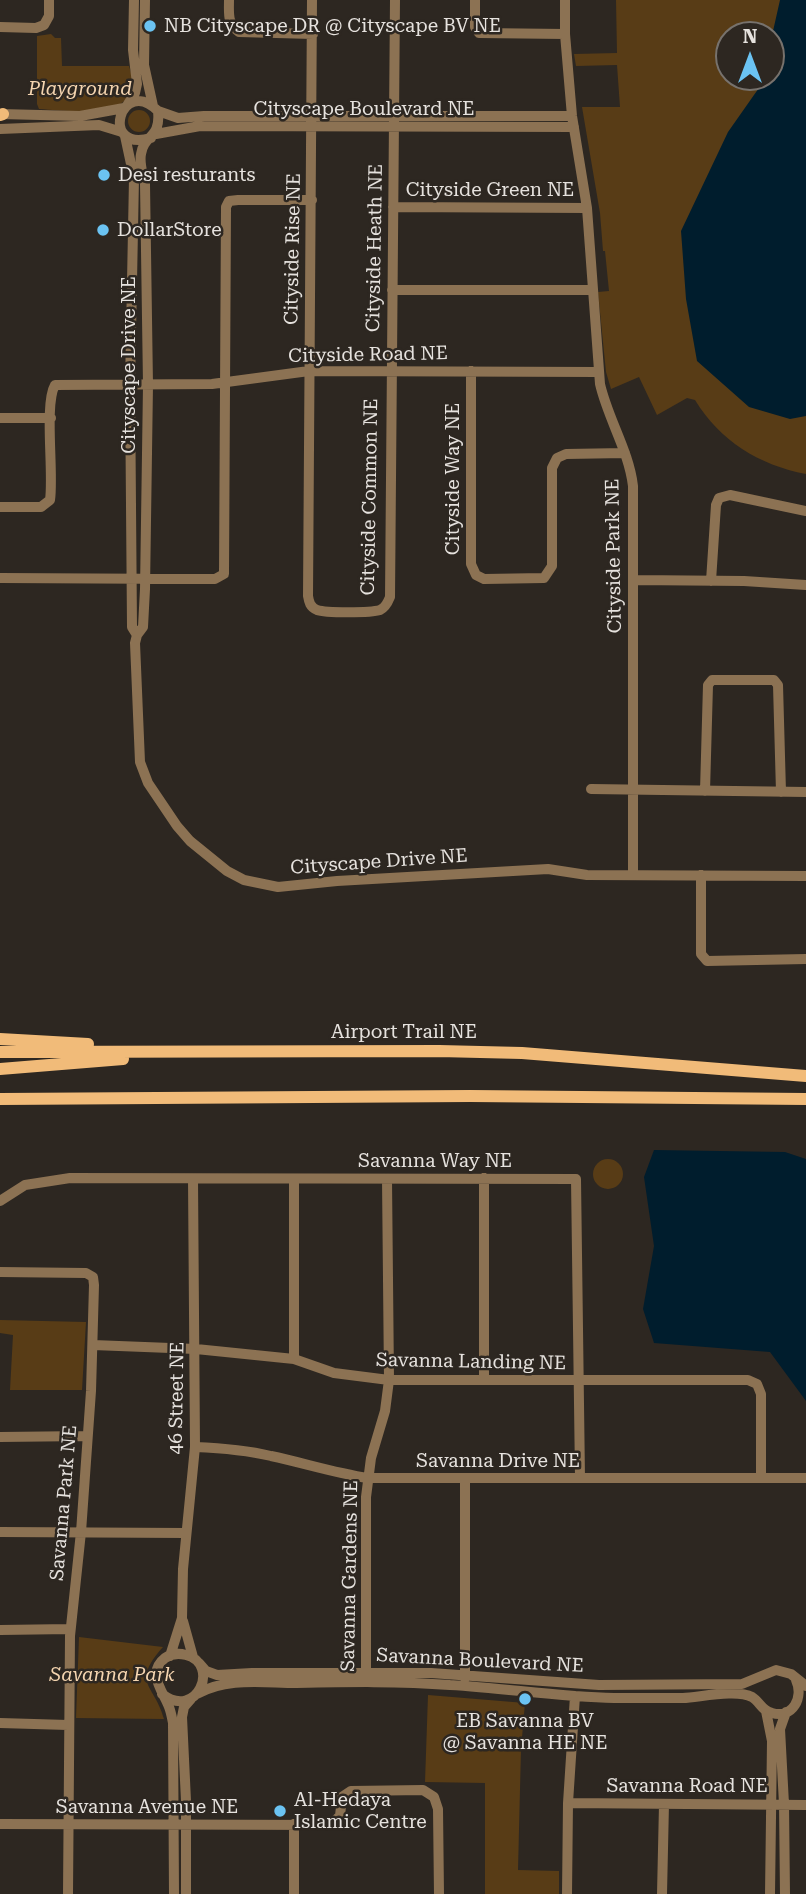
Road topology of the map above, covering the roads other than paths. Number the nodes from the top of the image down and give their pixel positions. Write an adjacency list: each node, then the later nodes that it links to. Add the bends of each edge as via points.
1 (49, 0): 9 (street, via 44,25)
2 (134, 0): 12 (street, via 137,83)
3 (145, 0): 13 (street, via 144,65)
4 (229, 0): 10 (street, via 229,21 239,33)
5 (312, 0): 10 (street, Cityside Rise NE)
6 (395, 0): 16 (street, Cityside Heath NE)
7 (475, 0): 11 (street, via 479,33)
8 (565, 0): 11 (street, Cityside Park NE)
9 (0, 27)
10 (313, 34): 15 (street, Cityside Rise NE)
11 (565, 34): 17 (street, Cityside Park NE)
12 (126, 106): 13 (street, via 141,101); 14 (street, via 80,116); 19 (street, via 119,119)
13 (155, 109): 15 (street, Cityscape Boulevard NE, via 177,118); 20 (street, via 159,122)
14 (1, 115)
15 (313, 121): 16 (street, Cityscape Boulevard NE); 20 (street, Cityscape Boulevard NE, via 200,126); 21 (street, Cityside Rise NE)
16 (395, 121): 17 (street, Cityscape Boulevard NE); 22 (street, Cityside Heath NE)
17 (573, 122): 23 (street, Cityside Park NE)
18 (0, 129): 19 (street, via 92,125)
19 (123, 134): 20 (street, via 138,140); 32 (street, Cityscape Drive NE, via 134,178)
20 (154, 136): 31 (street, Cityscape Drive NE, via 141,153)
21 (312, 201): 27 (street, Cityside Rise NE); 30 (street, via 238,200 229,201 226,207)
22 (394, 207): 23 (street, Cityside Green NE); 24 (street, Cityside Heath NE)
23 (587, 208): 25 (street, Cityside Park NE)
24 (392, 290): 25 (street); 26 (street, Cityside Heath NE)
25 (591, 290): 29 (street, Cityside Park NE)
26 (390, 370): 27 (street, Cityside Road NE); 27 (street, Cityside Common NE, via 390,597 377,611 317,610 309,601); 28 (street, Cityside Road NE)
27 (309, 371): 30 (street, Cityside Road NE)
28 (471, 371): 29 (street, Cityside Road NE); 35 (street, Cityside Way NE, via 471,564 476,575 484,579 544,578 552,566 552,468 557,458)
29 (598, 372): 35 (street, Cityside Park NE, via 604,402)
30 (226, 382): 31 (street, Cityside Road NE); 40 (street, via 224,574 215,579)
31 (148, 385): 32 (street, Cityside Road NE); 40 (street, Cityscape Drive NE)
32 (131, 386): 34 (street, Cityside Road NE, via 55,385); 39 (street, Cityscape Drive NE)
33 (0, 418): 34 (street)
34 (51, 418): 36 (street, via 50,500 41,507)
35 (625, 453): 41 (street, Cityside Park NE, via 633,486)
36 (0, 507)
37 (806, 511): 42 (street, via 730,495 719,498)
38 (0, 578): 39 (street)
39 (132, 579): 40 (street); 44 (street, Cityscape Drive NE, via 132,626)
40 (145, 579): 44 (street, Cityscape Drive NE, via 143,627)
41 (634, 580): 42 (street); 46 (street, Cityside Park NE)
42 (711, 580): 43 (street)
43 (806, 585)
44 (137, 635): 50 (street, Cityscape Drive NE, via 140,762 148,783 190,841 244,880 278,887 548,869)
45 (591, 789): 46 (street)
46 (633, 790): 47 (street); 50 (street, Cityside Park NE)
47 (705, 791): 48 (street); 48 (street, via 708,685 712,680 774,680 778,685)
48 (781, 792): 49 (street)
49 (806, 792)
50 (633, 875): 51 (street, Cityscape Drive NE)
51 (701, 875): 52 (street, Cityscape Drive NE); 53 (street, via 701,954 707,961)
52 (806, 876)
53 (806, 959)
54 (0, 1039): 56 (main road)
55 (0, 1052): 56 (main road, Airport Trail NE)
56 (214, 1052): 57 (main road); 58 (main road, Airport Trail NE, via 522,1053)
57 (0, 1069)
58 (806, 1076)
59 (806, 1098): 61 (main road)
60 (0, 1099): 61 (main road)
61 (51, 1100): 62 (main road)
62 (0, 1107)
63 (484, 1178): 65 (street, Savanna Way NE); 73 (street); 74 (street, Savanna Way NE, via 576,1179)
64 (193, 1179): 66 (street, Savanna Way NE); 67 (street, Savanna Way NE, via 70,1178 25,1185); 70 (street, 46 Street NE)
65 (387, 1179): 66 (street, Savanna Way NE); 72 (street, Savanna Gardens NE)
66 (293, 1180): 71 (street)
67 (0, 1201)
68 (0, 1272): 69 (street, Savanna Park NE, via 86,1273 93,1277)
69 (93, 1345): 70 (street, Savanna Landing NE); 75 (street, Savanna Park NE)
70 (195, 1349): 71 (street, Savanna Landing NE); 77 (street, 46 Street NE)
71 (294, 1359): 72 (street, Savanna Landing NE, via 334,1373)
72 (390, 1380): 73 (street, Savanna Landing NE); 78 (street, Savanna Gardens NE)
73 (484, 1380): 74 (street, Savanna Landing NE)
74 (578, 1380): 79 (street, Savanna Way NE); 80 (street, Savanna Landing NE, via 748,1380 757,1384 761,1394)
75 (87, 1436): 76 (street); 84 (street, Savanna Park NE)
76 (0, 1437)
77 (195, 1447): 78 (street, Savanna Drive NE, via 239,1450); 85 (street, 46 Street NE)
78 (368, 1478): 82 (street, Savanna Drive NE); 92 (street, Savanna Gardens NE)
79 (580, 1478): 80 (street, Savanna Drive NE); 82 (street, Savanna Drive NE)
80 (761, 1478): 81 (street, Savanna Drive NE)
81 (806, 1478)
82 (465, 1479): 93 (street)
83 (0, 1532): 84 (street)
84 (81, 1532): 85 (street); 87 (street, Savanna Park NE)
85 (186, 1533): 86 (street, 46 Street NE)
86 (182, 1618): 89 (street, 46 Street NE); 90 (street, 46 Street NE)
87 (70, 1629): 88 (street); 104 (street, Savanna Park NE)
88 (0, 1630)
89 (170, 1656): 90 (street); 96 (street, via 157,1670)
90 (196, 1660): 92 (street, Savanna Boulevard NE, via 217,1675); 97 (street, via 204,1679)
91 (763, 1675): 93 (street, Savanna Boulevard NE, via 742,1684 702,1686); 94 (street, via 784,1671); 100 (street, via 755,1691)
92 (366, 1677): 93 (street, Savanna Boulevard NE); 97 (street, Savanna Boulevard NE, via 234,1683 212,1686)
93 (465, 1680): 98 (street, Savanna Boulevard NE)
94 (796, 1680): 95 (street); 101 (street, via 799,1697)
95 (806, 1686)
96 (162, 1694): 97 (street, via 175,1701); 113 (street, via 173,1723)
97 (194, 1696): 114 (street, via 182,1717)
98 (575, 1696): 100 (street, Savanna Boulevard NE, via 733,1694); 105 (street)
99 (806, 1701): 101 (street)
100 (758, 1703): 102 (street)
101 (790, 1709): 102 (street, via 776,1714); 108 (street, via 780,1729)
102 (766, 1711): 107 (street, via 772,1741)
103 (0, 1723): 104 (street)
104 (68, 1725): 112 (street, Savanna Park NE)
105 (568, 1803): 106 (street, Savanna Road NE); 120 (street)
106 (664, 1804): 107 (street, Savanna Road NE); 121 (street)
107 (771, 1804): 108 (street, Savanna Road NE); 122 (street)
108 (784, 1804): 109 (street, Savanna Road NE); 123 (street)
109 (806, 1805)
110 (0, 1824): 112 (street, Savanna Avenue NE)
111 (294, 1824): 114 (street, Savanna Avenue NE); 118 (street); 119 (street, Savanna Avenue NE, via 330,1825 341,1816 342,1797 351,1791 428,1792 438,1809)
112 (69, 1825): 113 (street, Savanna Avenue NE); 115 (street, Savanna Park NE)
113 (174, 1825): 114 (street, Savanna Avenue NE); 116 (street)
114 (186, 1825): 117 (street)
115 (68, 1894)
116 (174, 1894)
117 (186, 1894)
118 (294, 1894)
119 (439, 1894)
120 (567, 1894)
121 (662, 1894)
122 (770, 1894)
123 (785, 1894)

